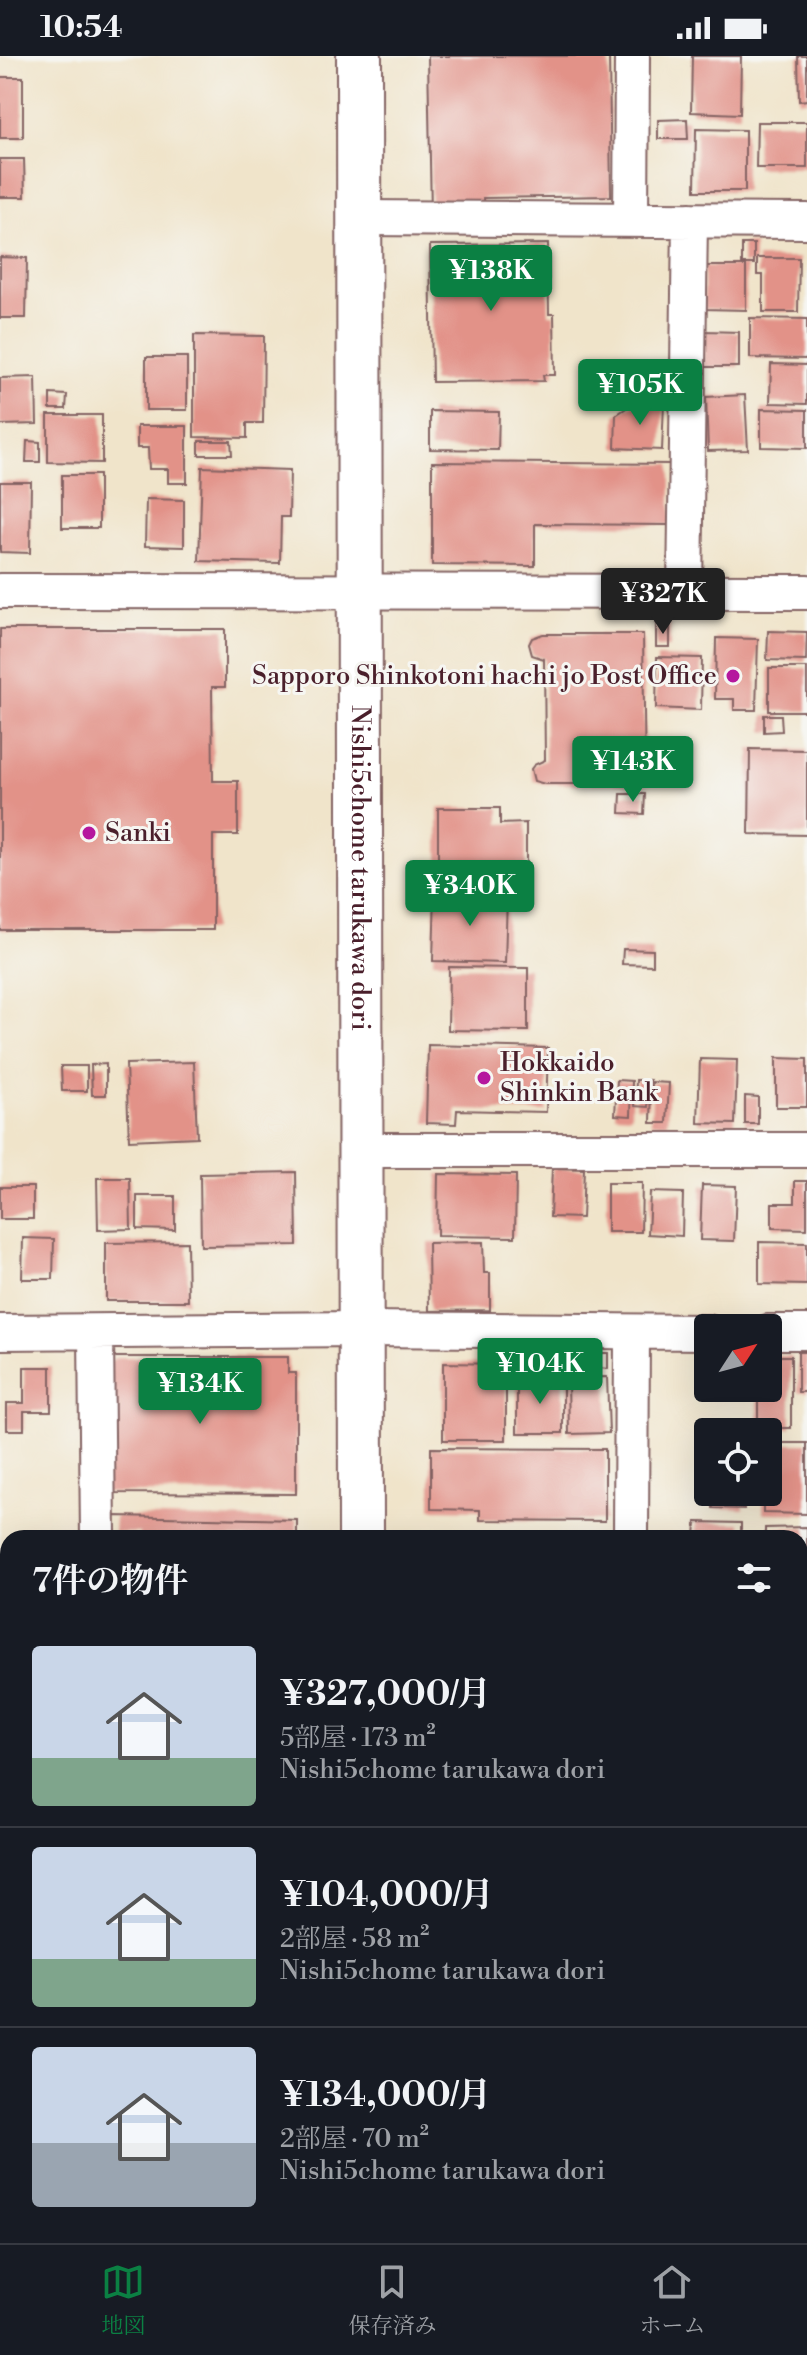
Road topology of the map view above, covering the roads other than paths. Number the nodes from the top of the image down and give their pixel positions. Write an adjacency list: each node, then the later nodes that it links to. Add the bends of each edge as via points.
1 (359, 56): 3 (main road, Nishi5chome tarukawa dori)
2 (632, 56): 4 (street)
3 (359, 218): 4 (street); 7 (main road, Nishi5chome tarukawa dori)
4 (631, 220): 5 (street)
5 (690, 220): 6 (street); 9 (street)
6 (807, 221)
7 (361, 590): 8 (street); 9 (street); 11 (main road, Nishi5chome tarukawa dori)
8 (0, 591)
9 (685, 592): 10 (street)
10 (807, 592)
11 (361, 1150): 12 (street); 13 (main road, Nishi5chome tarukawa dori)
12 (807, 1150)
13 (361, 1329): 15 (street); 16 (street); 21 (main road, Nishi5chome tarukawa dori)
14 (0, 1332): 15 (street)
15 (96, 1332): 20 (street)
16 (632, 1332): 17 (street); 22 (street)
17 (694, 1332)
18 (782, 1332): 19 (street)
19 (807, 1332)
20 (98, 1530)
21 (361, 1530)
22 (631, 1530)

